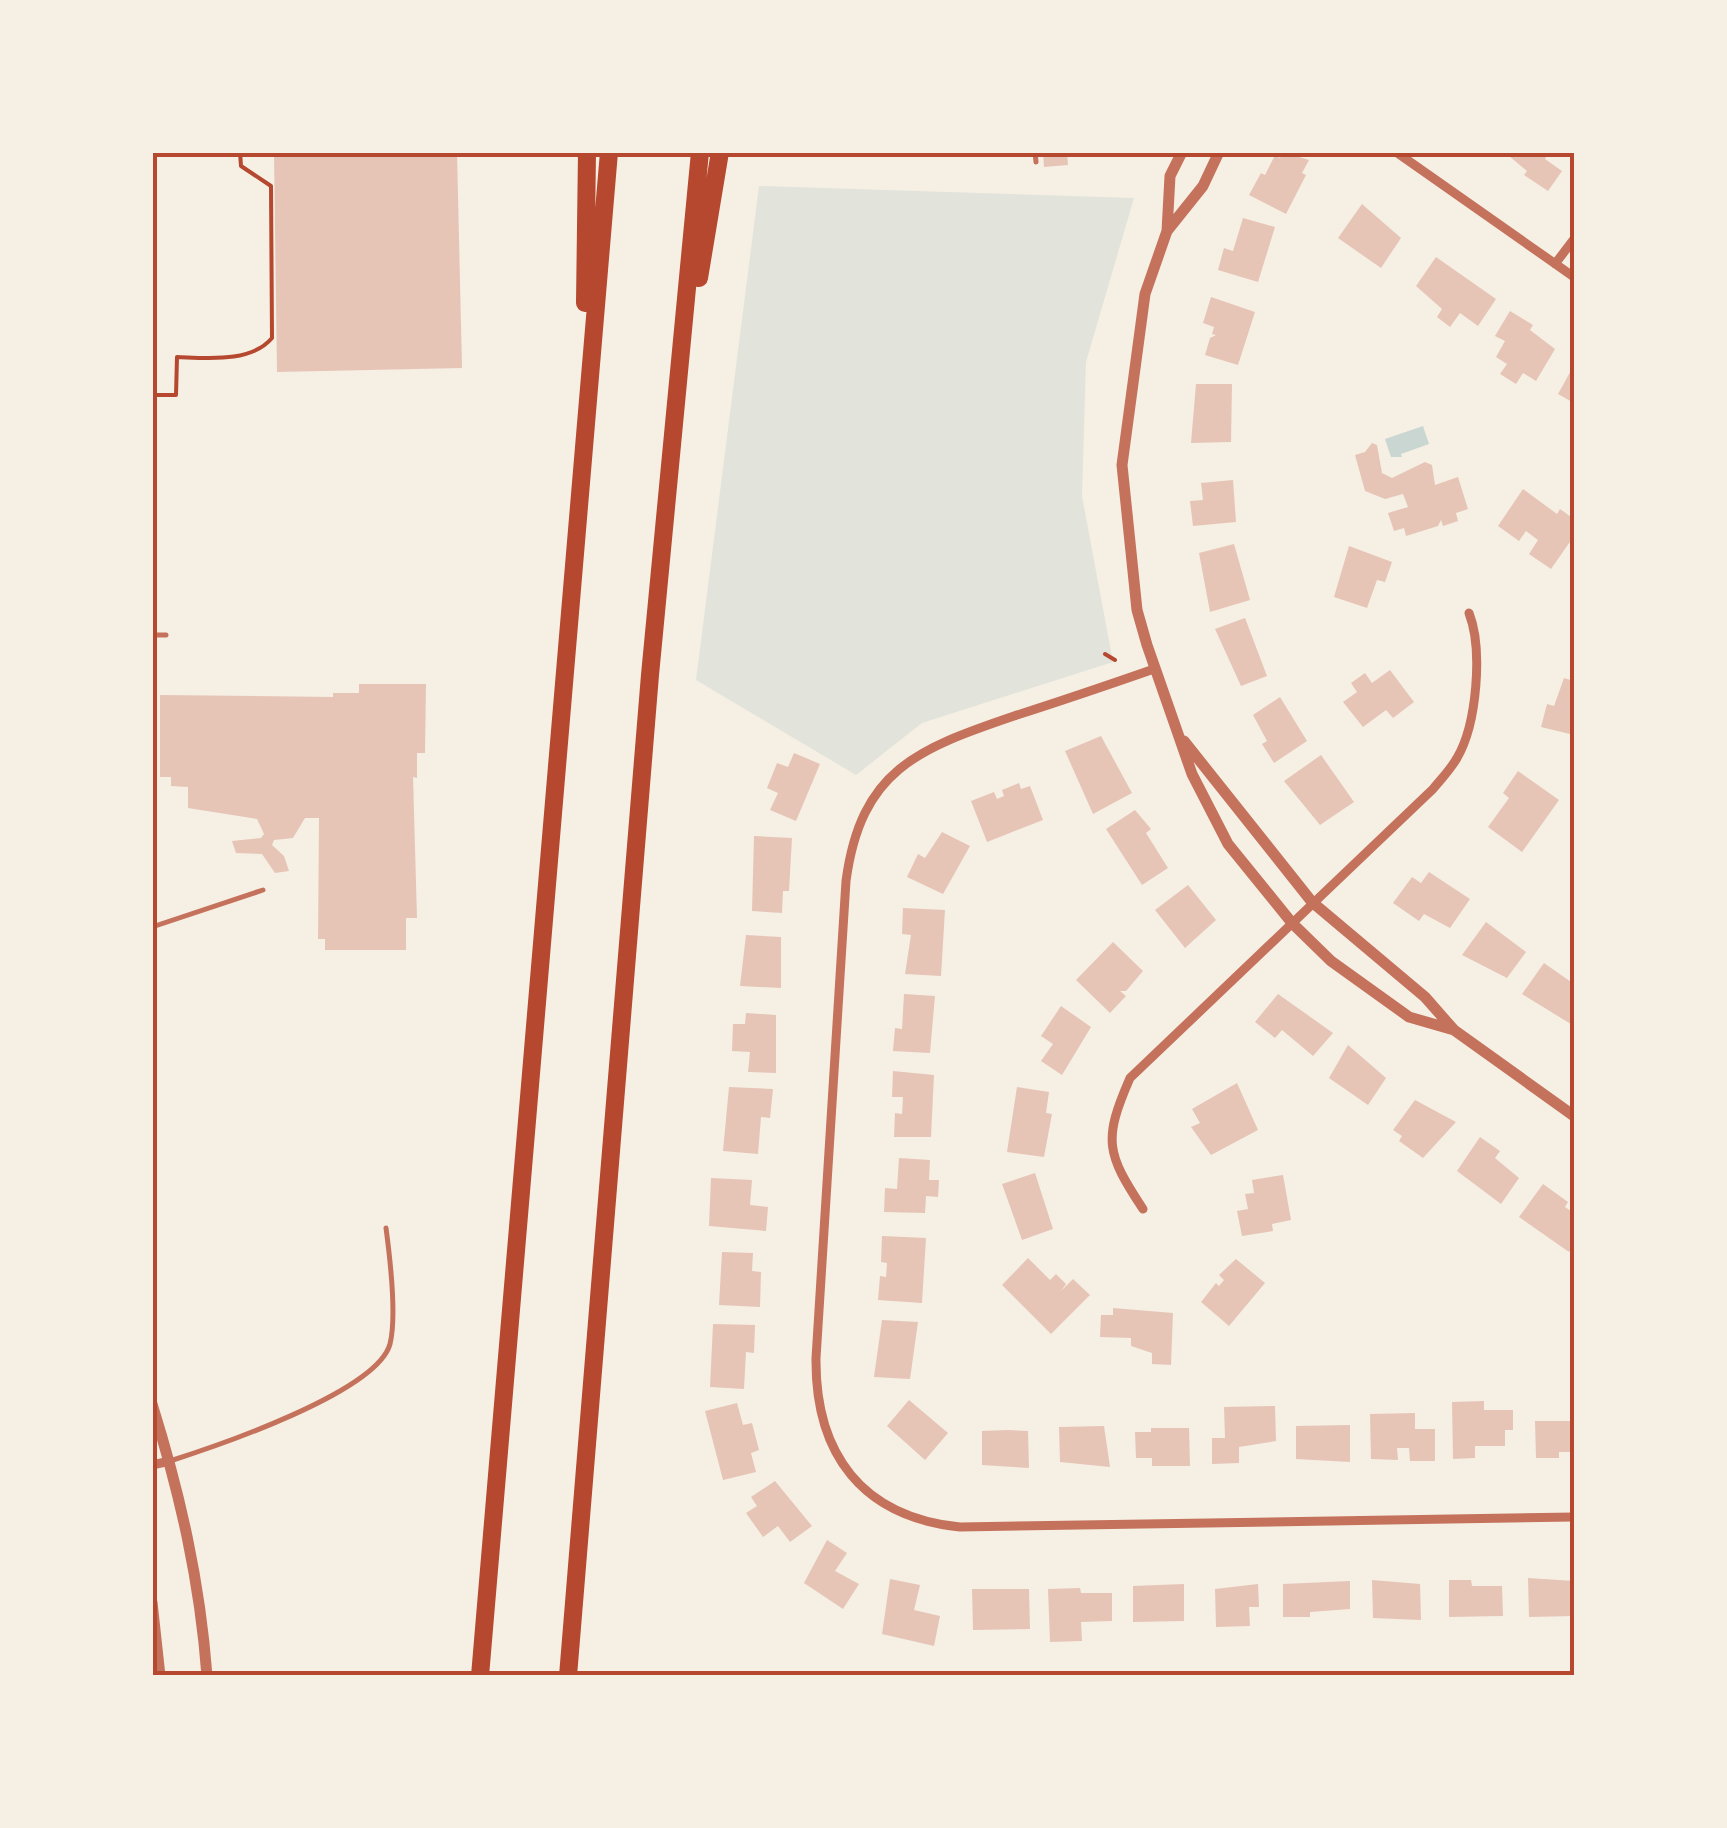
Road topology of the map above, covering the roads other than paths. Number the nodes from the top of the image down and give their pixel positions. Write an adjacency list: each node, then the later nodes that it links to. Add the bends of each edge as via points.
1 (587, 152): 15 (highway)
2 (609, 152): 15 (highway)
3 (700, 152): 14 (highway)
4 (720, 152): 14 (highway)
5 (1035, 152): 9 (lane)
6 (1182, 152): 10 (street, via 1170,176)
7 (1219, 152): 10 (street, via 1203,186)
8 (1396, 152): 12 (street)
9 (1036, 162)
10 (1167, 231): 19 (street, via 1145,294 1122,465 1137,610)
11 (1574, 239): 12 (street)
12 (1555, 264): 13 (street)
13 (1574, 277)
14 (676, 401): 37 (highway)
15 (586, 408): 36 (highway)
16 (1469, 613): 22 (street, via 1478,636 1474,689 1457,760)
17 (152, 635): 18 (lane)
18 (166, 635)
19 (1154, 668): 20 (street); 32 (street, via 941,741 915,754 869,802 850,854 816,1358 819,1412 844,1468 865,1490 936,1525)
20 (1180, 735): 22 (street); 23 (street, via 1228,844)
21 (263, 890): 24 (lane)
22 (1312, 902): 23 (street); 25 (street, via 1426,997)
23 (1292, 922): 25 (street, via 1332,961 1409,1017); 27 (street, via 1130,1078 1110,1133 1118,1172)
24 (152, 927)
25 (1454, 1030): 26 (street)
26 (1574, 1116)
27 (1142, 1210)
28 (386, 1228): 30 (lane, via 390,1343 380,1363 329,1396)
29 (152, 1404): 30 (street)
30 (170, 1461): 31 (street); 35 (street, via 199,1587)
31 (152, 1465)
32 (1574, 1517)
33 (152, 1602): 34 (street)
34 (160, 1676)
35 (207, 1676)
36 (480, 1676)
37 (568, 1676)

